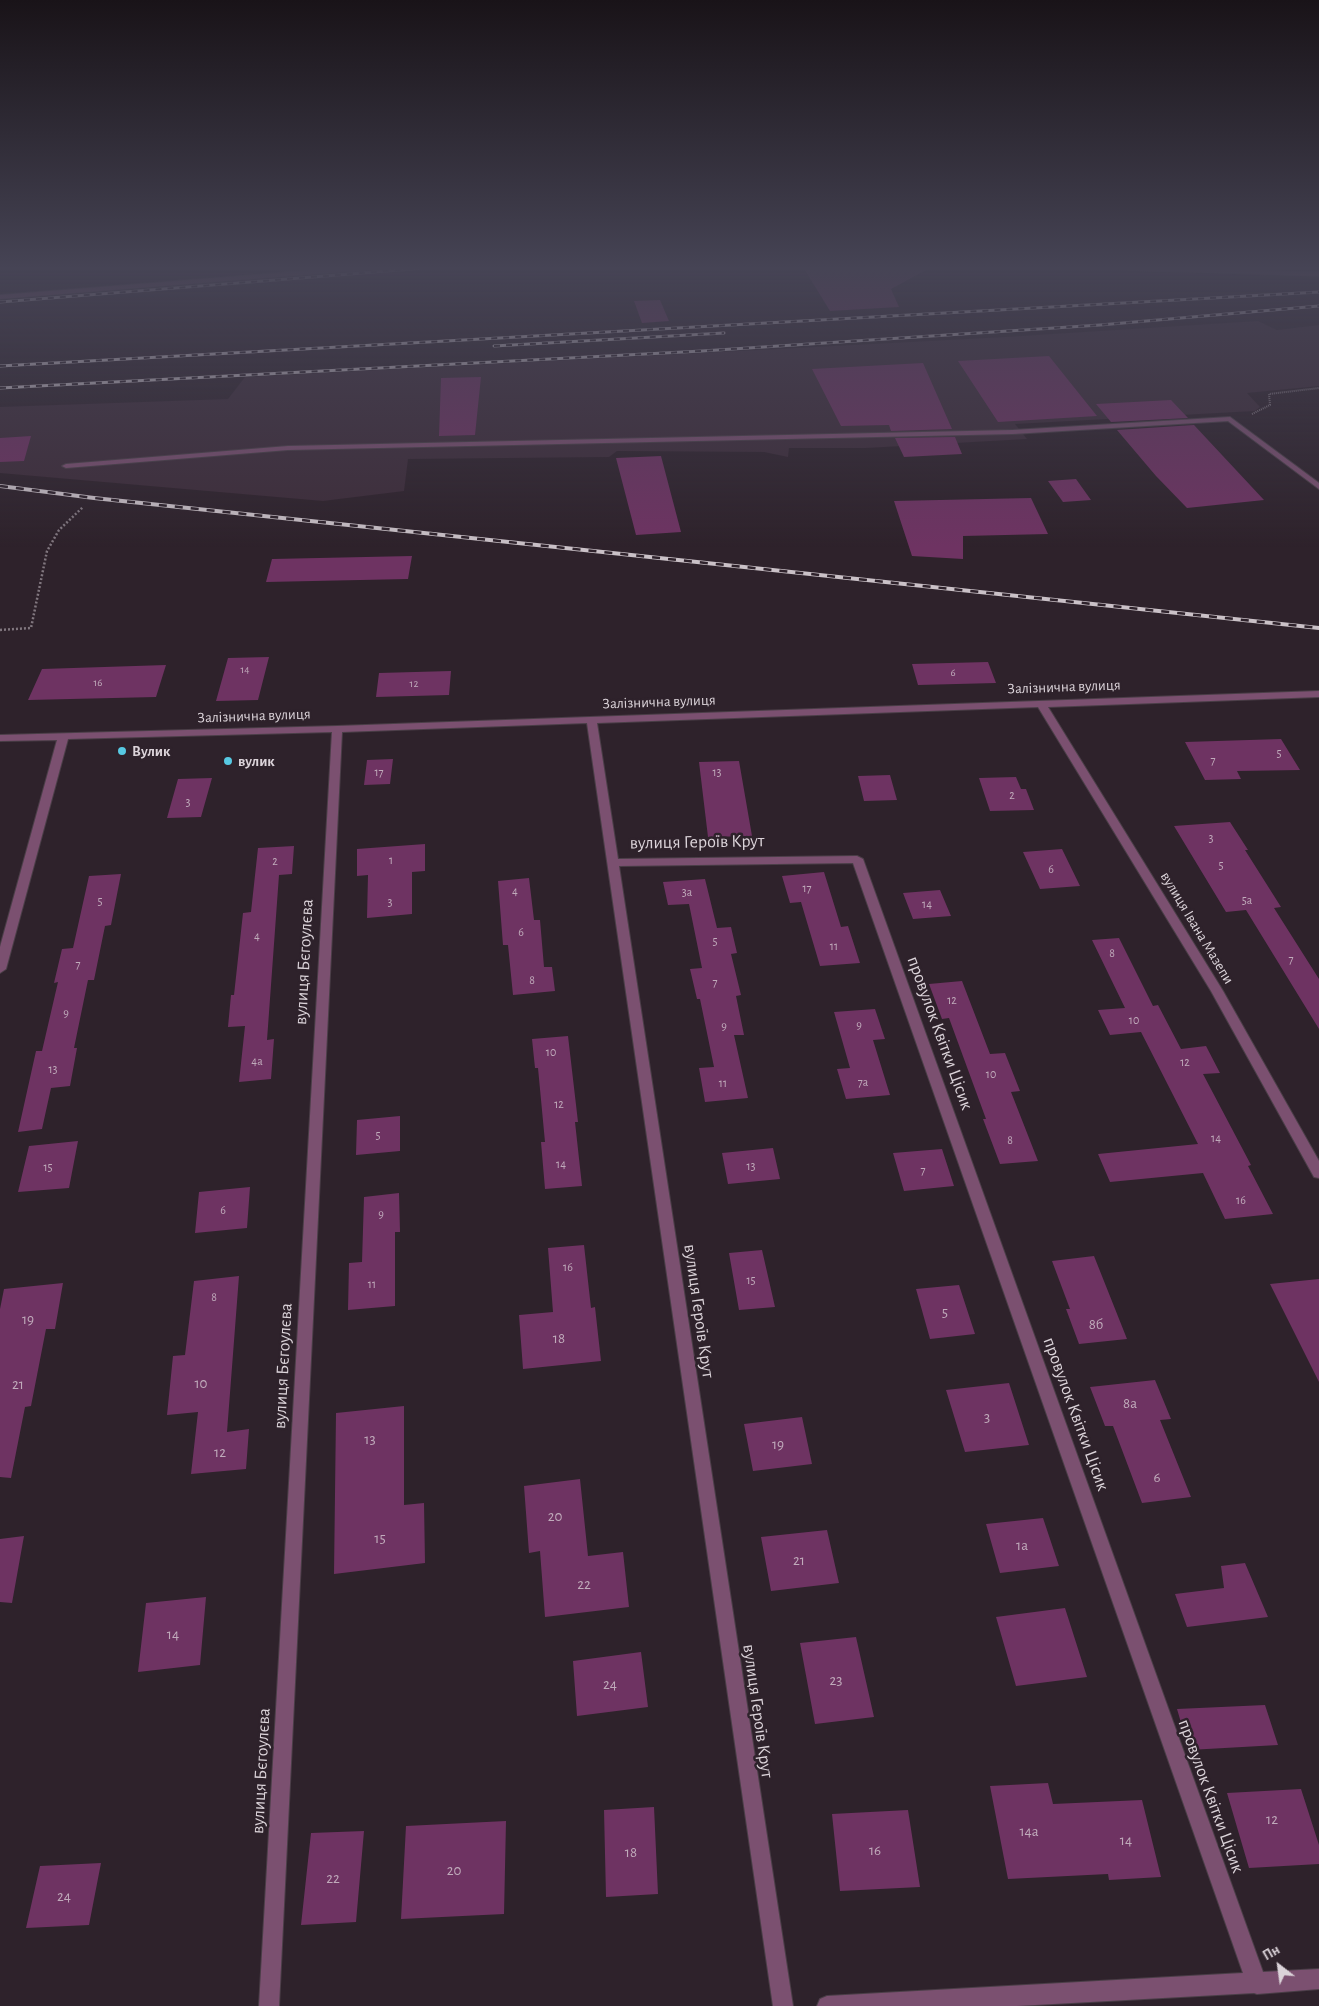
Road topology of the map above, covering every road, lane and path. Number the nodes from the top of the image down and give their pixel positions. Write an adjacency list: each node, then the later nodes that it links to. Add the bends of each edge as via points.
1 (1319, 388): 2 (path, via 1269,394 1270,405)
2 (1230, 419): 3 (street, via 1013,432 288,448); 4 (street)
3 (66, 466)
4 (1319, 487)
5 (83, 508): 6 (path, via 59,530 47,551 31,628)
6 (0, 630)
7 (1319, 694): 8 (street, Залізнична вулиця)
8 (1041, 703): 9 (street, Залізнична вулиця); 16 (street, вулиця Івана Мазепи, via 1217,991)
9 (592, 720): 10 (street, Залізнична вулиця); 14 (street)
10 (337, 729): 11 (street, Залізнична вулиця); 19 (street, вулиця Бєгоулєва)
11 (63, 737): 12 (street, Залізнична вулиця); 15 (street)
12 (0, 738)
13 (857, 859): 14 (street, вулиця Героїв Крут); 18 (street, провулок Квітки Цісик)
14 (613, 862): 20 (street, вулиця Героїв Крут)
15 (0, 969)
16 (1319, 1174)
17 (1319, 1979): 18 (street)
18 (1257, 1984): 21 (street)
19 (268, 2006)
20 (782, 2006)
21 (827, 2006)

